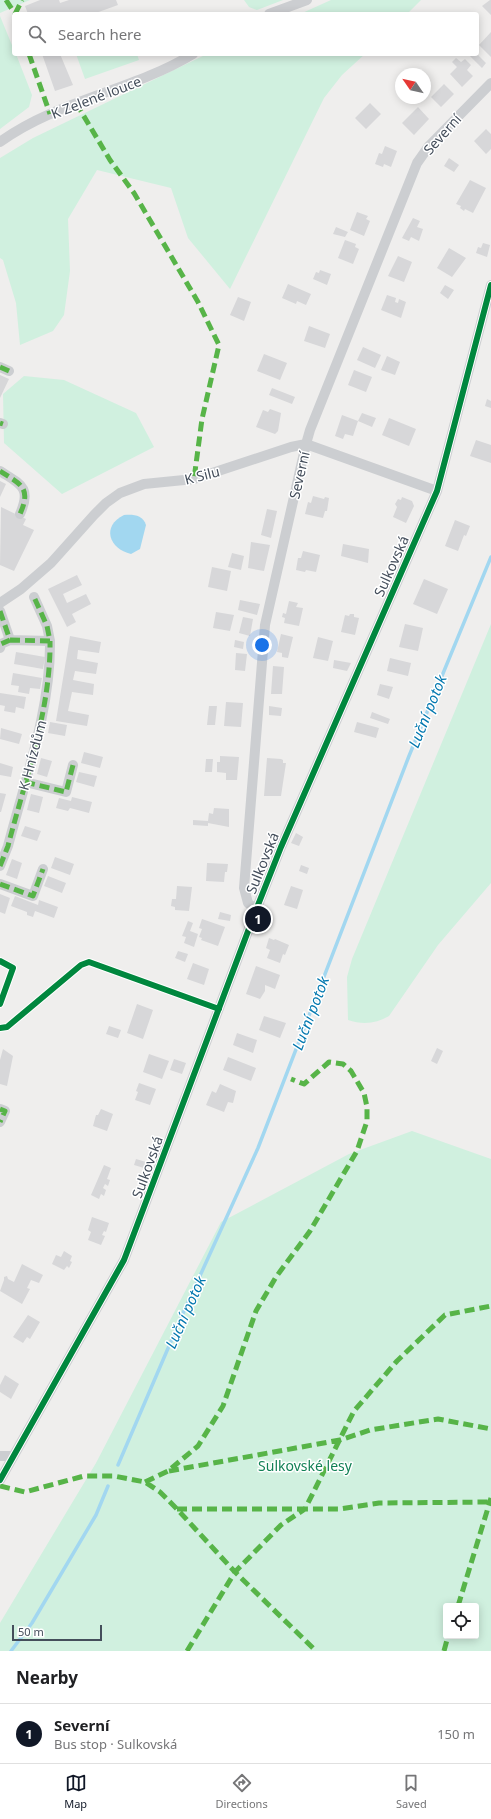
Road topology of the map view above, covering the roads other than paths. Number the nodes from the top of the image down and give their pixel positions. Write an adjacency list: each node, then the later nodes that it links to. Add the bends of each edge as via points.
1 (307, 0): 2 (street)
2 (274, 12)
3 (189, 56): 5 (street, K Zelené louce, via 155,74 76,103 29,124)
4 (491, 82): 7 (street, Severní, via 433,141 417,163)
5 (0, 142)
6 (491, 285): 9 (street, Sulkovská)
7 (306, 444): 9 (street); 12 (street, K Silu, via 194,479 144,484 120,493 98,511 45,568); 22 (street, Severní, via 265,626 244,888 248,903)
8 (0, 471): 10 (street, via 18,482 24,490 25,500)
9 (437, 492): 22 (street, Sulkovská, via 284,840)
10 (20, 514)
11 (34, 597): 15 (street, K Hnízdům, via 47,626)
12 (0, 603)
13 (0, 611): 14 (street)
14 (10, 640): 15 (street); 16 (street, via 1,644)
15 (50, 641): 18 (street, K Hnízdům, via 42,716)
16 (0, 648)
17 (73, 765): 18 (street, via 66,792)
18 (24, 782): 19 (street, K Hnízdům, via 8,846)
19 (0, 866)
20 (43, 869): 21 (street, via 33,896)
21 (0, 884)
22 (256, 910): 26 (street, Sulkovská, via 124,1260)
23 (3, 1110): 24 (street)
24 (0, 1122)
25 (0, 1456): 26 (street)
26 (13, 1456): 27 (street, Sulkovská)
27 (0, 1480)

